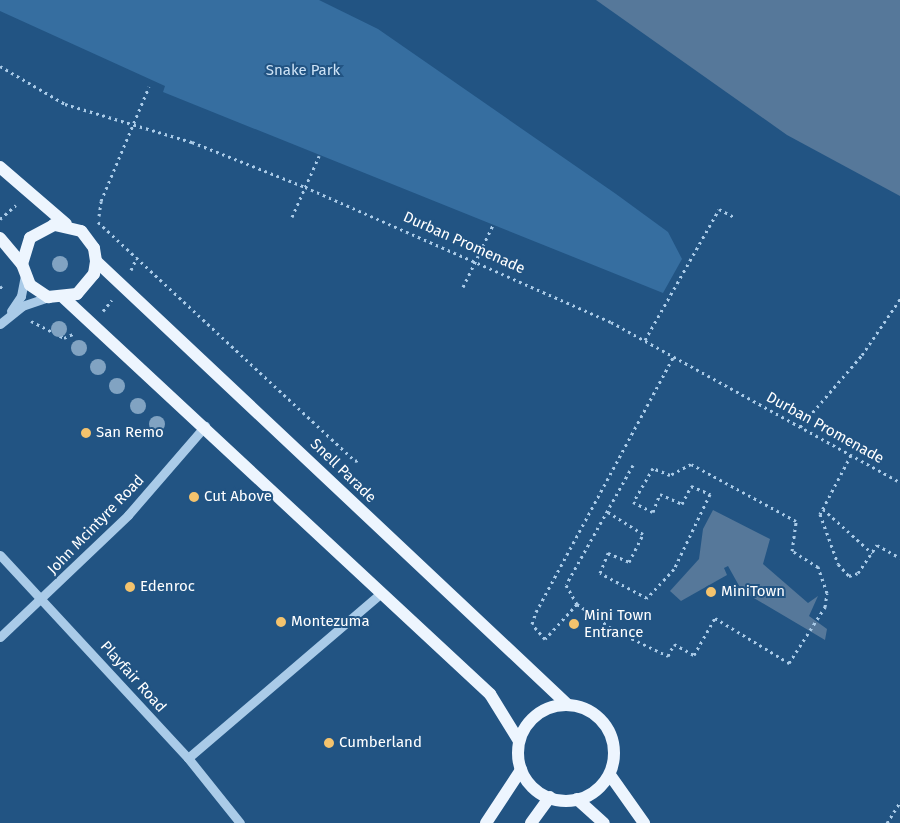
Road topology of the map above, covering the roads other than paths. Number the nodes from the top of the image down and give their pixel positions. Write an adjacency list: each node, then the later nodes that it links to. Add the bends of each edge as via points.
1 (0, 167): 2 (main road)
2 (68, 225): 4 (main road, via 88,238); 5 (main road, via 54,225 30,238)
3 (0, 238): 5 (main road)
4 (96, 261): 7 (main road, via 88,286); 14 (main road, Snell Parade)
5 (24, 270): 6 (main road); 8 (street, via 21,296)
6 (48, 297): 7 (main road); 8 (street, via 29,302)
7 (64, 298): 9 (main road)
8 (3, 321)
9 (205, 426): 11 (main road); 12 (street, John Mcintyre Road, via 128,515)
10 (0, 555): 12 (street, Playfair Road)
11 (381, 593): 15 (main road, via 490,694); 16 (street)
12 (42, 598): 13 (street, John Mcintyre Road); 16 (street, Playfair Road)
13 (0, 637)
14 (567, 704): 15 (main road, via 546,708 529,722); 18 (main road, via 586,708 602,720 612,737 615,756)
15 (519, 740): 17 (main road)
16 (188, 758): 21 (street, Playfair Road)
17 (521, 770): 19 (main road, via 537,792); 22 (main road)
18 (610, 775): 20 (main road, via 595,791); 25 (main road)
19 (550, 797): 20 (main road); 23 (main road)
20 (577, 799): 24 (main road)
21 (240, 823)
22 (486, 823)
23 (531, 823)
24 (604, 823)
25 (644, 823)

